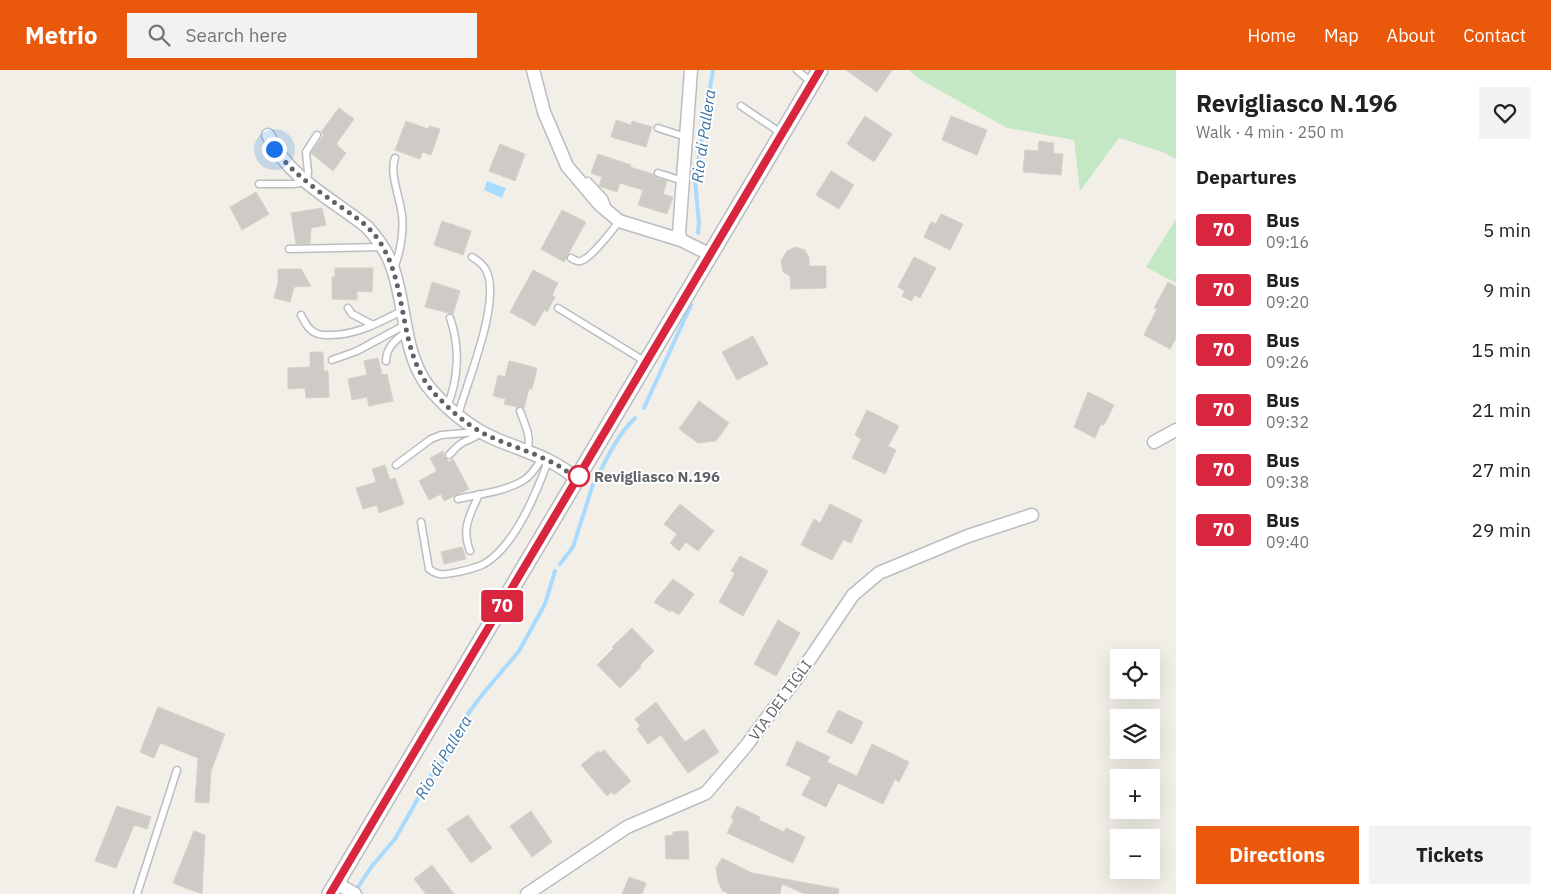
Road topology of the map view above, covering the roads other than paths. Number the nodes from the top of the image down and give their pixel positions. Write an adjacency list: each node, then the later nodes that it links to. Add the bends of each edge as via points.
1 (533, 70): 18 (street, via 544,112 567,166)
2 (691, 70): 11 (street)
3 (797, 70): 5 (lane)
4 (820, 70): 5 (street)
5 (812, 83): 8 (street)
6 (741, 106): 8 (lane)
7 (658, 128): 11 (lane)
8 (782, 134): 22 (street)
9 (268, 135): 16 (street, via 286,164)
10 (317, 135): 16 (lane, via 306,152)
11 (686, 137): 15 (street)
12 (395, 158): 25 (lane, via 392,168 403,217 400,254)
13 (658, 172): 15 (lane)
14 (588, 181): 18 (lane, via 604,198)
15 (683, 181): 19 (street)
16 (307, 182): 17 (lane); 20 (street, via 367,227)
17 (258, 184)
18 (614, 217): 19 (street); 24 (lane, via 602,242 583,260)
19 (681, 240): 22 (street)
20 (382, 247): 21 (lane); 25 (street)
21 (289, 249)
22 (711, 255): 35 (street)
23 (472, 256): 38 (lane, via 487,272 491,300)
24 (571, 258)
25 (393, 270): 28 (street)
26 (348, 308): 31 (lane, via 352,314)
27 (558, 308): 35 (lane)
28 (402, 311): 31 (lane); 32 (street)
29 (301, 315): 31 (lane, via 309,329 317,334 340,335)
30 (450, 318): 36 (lane, via 456,344 457,371)
31 (373, 325)
32 (406, 328): 33 (lane); 34 (lane, via 390,346); 36 (street, via 420,373)
33 (332, 360)
34 (386, 361)
35 (647, 362): 46 (street)
36 (448, 406): 38 (street)
37 (520, 411): 42 (lane, via 529,437)
38 (458, 415): 40 (street)
39 (1176, 430): 41 (street)
40 (481, 432): 42 (street); 43 (lane, via 474,439 457,446); 45 (lane, via 441,435)
41 (1154, 442)
42 (527, 452): 44 (street)
43 (449, 455)
44 (545, 460): 46 (street, via 569,472); 47 (lane, via 525,479); 50 (lane, via 529,505 507,544 483,564 436,574 430,569)
45 (396, 464)
46 (577, 480): 53 (street)
47 (480, 494): 48 (lane); 51 (lane, via 466,526 465,538)
48 (458, 499)
49 (1032, 516): 56 (street, VIA DEI TIGLI, via 968,536 879,573 853,595 800,675 706,793 627,827)
50 (422, 522)
51 (470, 551)
52 (177, 770): 54 (lane)
53 (333, 889): 55 (street)
54 (137, 894)
55 (355, 894)
56 (527, 894)

